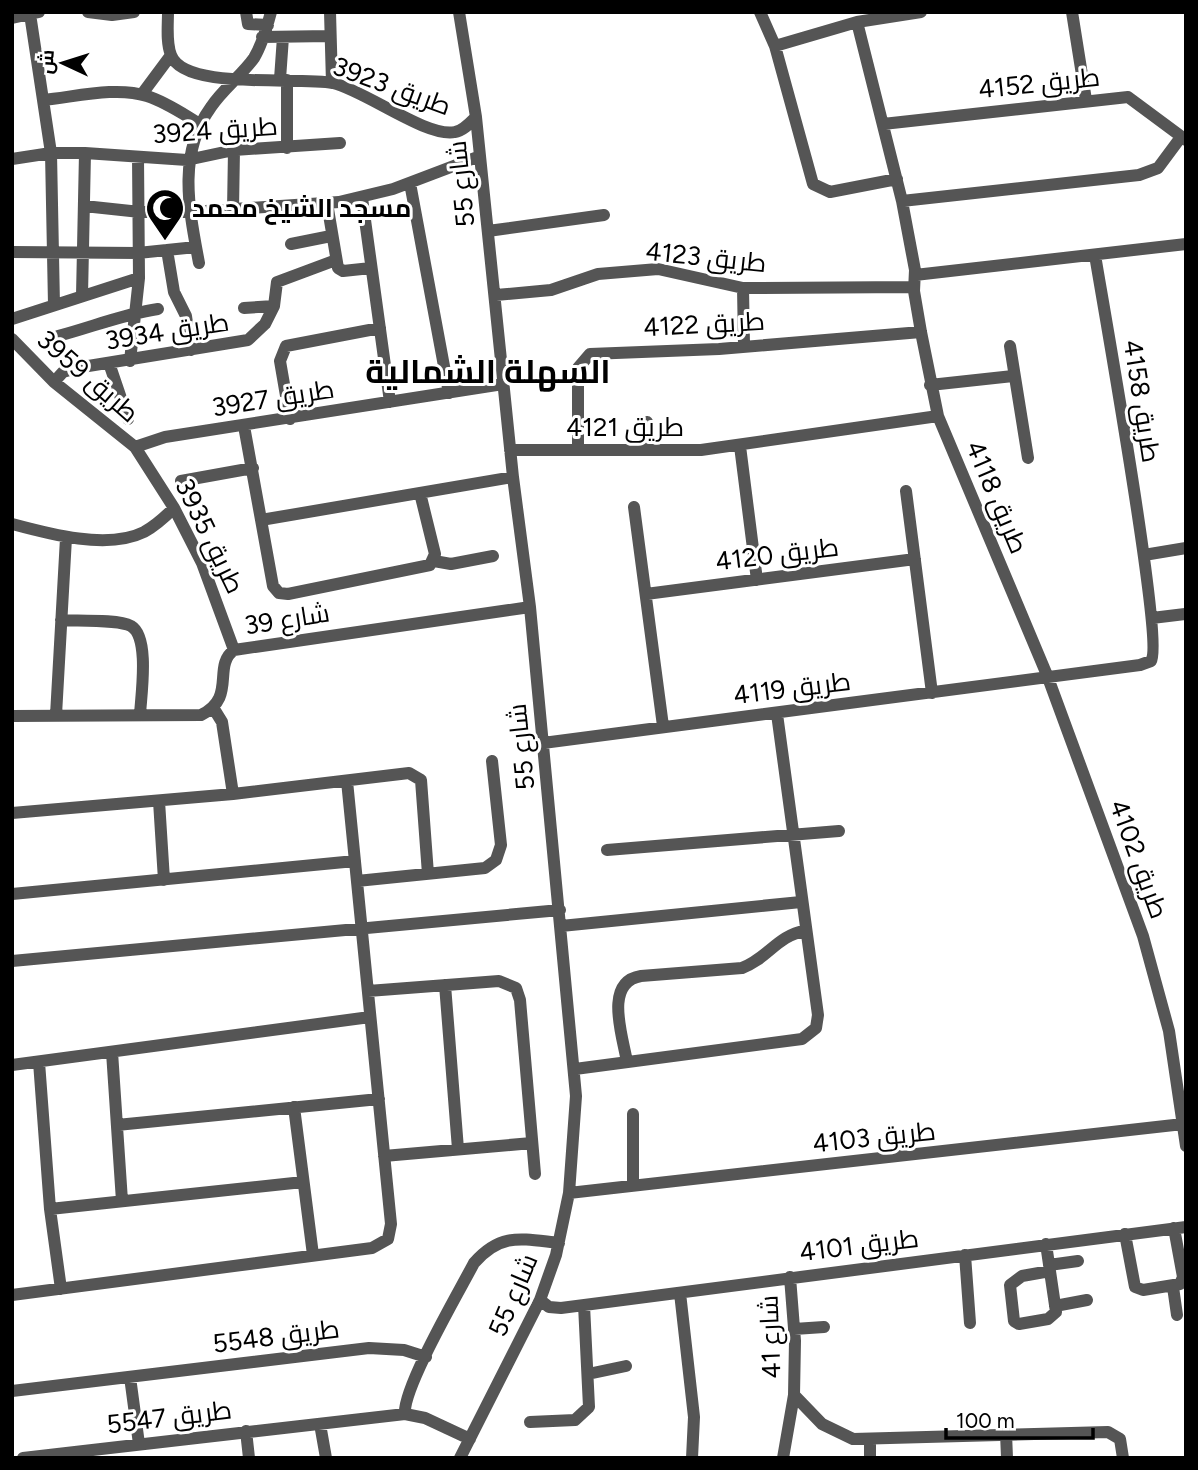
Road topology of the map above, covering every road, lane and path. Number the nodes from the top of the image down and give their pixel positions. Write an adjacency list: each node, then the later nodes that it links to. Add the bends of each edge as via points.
1 (88, 12): 2 (street)
2 (134, 12)
3 (168, 12): 17 (street)
4 (246, 12): 13 (street, via 248,24)
5 (330, 12): 14 (street)
6 (459, 12): 24 (street, شارع 55)
7 (760, 12): 16 (street)
8 (921, 12): 12 (street)
9 (1072, 12): 23 (street)
10 (34, 13): 11 (street); 22 (street)
11 (12, 18)
12 (857, 22): 16 (street); 26 (street)
13 (267, 24): 15 (street); 18 (street, via 253,59)
14 (330, 36): 15 (street); 20 (street)
15 (283, 37): 19 (street)
16 (775, 46): 37 (street, via 813,184 830,191)
17 (171, 55): 18 (street, طريق 3923, via 185,71); 21 (street)
18 (234, 79): 19 (street, طريق 3923); 25 (street)
19 (284, 80): 20 (street, طريق 3923); 29 (street)
20 (332, 83): 24 (street, طريق 3923, via 379,101 433,130 456,132)
21 (142, 94): 22 (street); 25 (street)
22 (43, 100): 31 (street)
23 (1086, 100): 26 (street, طريق 4152); 27 (street, طريق 4152, via 1128,97)
24 (476, 117): 33 (street, شارع 55)
25 (200, 124): 36 (street)
26 (883, 124): 37 (street)
27 (1184, 139): 40 (street, via 1158,169 1139,175)
28 (340, 143): 29 (street, طريق 3924)
29 (287, 148): 30 (street, طريق 3924)
30 (234, 150): 36 (street, طريق 3924); 43 (street)
31 (51, 153): 32 (street, طريق 3924); 35 (street, طريق 3924); 54 (street)
32 (85, 153): 34 (street, طريق 3924); 42 (street)
33 (480, 156): 38 (street); 47 (street, شارع 55)
34 (138, 158): 36 (street, طريق 3924); 44 (street)
35 (12, 159)
36 (187, 160): 45 (street)
37 (897, 179): 40 (street)
38 (410, 183): 39 (street); 85 (street)
39 (362, 198): 41 (street); 60 (street)
40 (902, 201): 62 (street)
41 (327, 203): 43 (street); 48 (street)
42 (84, 206): 44 (street); 55 (street)
43 (233, 210): 45 (street)
44 (140, 212): 45 (street); 56 (street)
45 (191, 212): 51 (street)
46 (604, 215): 47 (street)
47 (488, 231): 64 (street, شارع 55)
48 (331, 236): 49 (street); 58 (street)
49 (291, 244)
50 (1186, 244): 57 (street, طريق 4123)
51 (196, 247): 52 (street); 59 (street)
52 (167, 250): 56 (street); 78 (street)
53 (12, 252): 54 (street)
54 (53, 253): 55 (street); 66 (street)
55 (83, 253): 56 (street); 65 (street)
56 (138, 253): 61 (street)
57 (1095, 256): 62 (street, طريق 4123); 109 (street, طريق 4158)
58 (336, 260): 60 (street, via 343,271); 67 (street, طريق 3934, via 277,282)
59 (199, 263)
60 (372, 268): 72 (street)
61 (139, 278): 65 (street); 70 (street)
62 (915, 281): 63 (street, طريق 4123); 73 (street)
63 (743, 288): 64 (street, طريق 4123, via 658,269 598,274 551,290); 76 (street)
64 (496, 295): 83 (street, شارع 55)
65 (82, 296): 66 (street)
66 (54, 305): 71 (street)
67 (274, 306): 68 (street); 78 (street, طريق 3934, via 260,331 248,340)
68 (244, 308)
69 (158, 309): 70 (street)
70 (138, 312): 74 (street); 79 (street)
71 (12, 319)
72 (380, 328): 86 (street); 89 (street, via 286,346 280,361)
73 (921, 332): 76 (street, طريق 4122); 84 (street, طريق 4118)
74 (58, 336)
75 (12, 339): 82 (street, طريق 3959)
76 (744, 345): 95 (street, طريق 4122, via 586,356 578,368)
77 (1010, 346): 81 (street)
78 (191, 350): 79 (street, طريق 3934)
79 (130, 361): 80 (street, طريق 3934)
80 (109, 363): 82 (street, طريق 3934, via 67,370); 88 (street)
81 (1013, 376): 84 (street); 97 (street)
82 (54, 382): 93 (street, طريق 3959)
83 (503, 384): 85 (street, طريق 3927); 94 (street, شارع 55)
84 (930, 385): 87 (street, طريق 4118)
85 (449, 393): 86 (street, طريق 3927)
86 (390, 402): 89 (street, طريق 3927)
87 (938, 415): 92 (street, طريق 4121); 120 (street, طريق 4118)
88 (128, 419)
89 (290, 419): 91 (street, طريق 3927)
90 (647, 422): 96 (street)
91 (244, 426): 93 (street, طريق 3927, via 165,437); 98 (street)
92 (740, 446): 96 (street, طريق 4121); 113 (street)
93 (135, 447): 104 (street, طريق 3935)
94 (510, 450): 95 (street, طريق 4121); 99 (street, شارع 55)
95 (578, 450): 96 (street, طريق 4121)
96 (645, 450)
97 (1028, 458)
98 (253, 468): 100 (street); 105 (street)
99 (513, 477): 102 (street); 115 (street, شارع 55)
100 (181, 481)
101 (906, 491): 111 (street)
102 (420, 493): 105 (street); 112 (street)
103 (634, 507): 114 (street)
104 (174, 508): 107 (street, via 131,537); 119 (street, طريق 3935, via 211,584)
105 (261, 520): 112 (street, via 273,586 282,594 425,568)
106 (12, 524): 107 (street)
107 (66, 538): 118 (street)
108 (1186, 548): 109 (street)
109 (1144, 555): 117 (street, طريق 4158)
110 (493, 556): 112 (street, via 451,564)
111 (915, 559): 113 (street, طريق 4120); 121 (street)
112 (434, 561)
113 (757, 580): 114 (street, طريق 4120)
114 (646, 594): 127 (street)
115 (530, 607): 119 (street, شارع 39); 128 (street, شارع 55)
116 (1185, 614): 117 (street)
117 (1152, 618): 120 (street, طريق 4158, via 1155,657 1146,664)
118 (61, 620): 124 (street, via 125,624 137,631 143,644); 126 (street)
119 (234, 650): 122 (street, شارع 39, via 226,659 220,700)
120 (1047, 675): 121 (street, طريق 4119); 159 (street, طريق 4102, via 1143,936 1169,1031)
121 (932, 693): 123 (street, طريق 4119)
122 (214, 709): 124 (street, via 201,715); 131 (street, via 222,722)
123 (777, 714): 127 (street, طريق 4119); 135 (street)
124 (140, 715): 126 (street)
125 (12, 716): 126 (street)
126 (56, 716)
127 (663, 726): 128 (street, طريق 4119)
128 (543, 743): 143 (street, شارع 55)
129 (492, 761): 138 (street, via 499,855 485,868)
130 (347, 781): 131 (street); 137 (street); 138 (street, via 410,774 419,778)
131 (233, 794): 132 (street)
132 (159, 802): 133 (street); 139 (street)
133 (12, 813)
134 (839, 831): 135 (street)
135 (792, 836): 136 (street); 142 (street)
136 (607, 850)
137 (355, 861): 139 (street); 140 (street)
138 (428, 874): 140 (street)
139 (164, 880): 141 (street)
140 (357, 881): 145 (street)
141 (12, 894)
142 (801, 902): 144 (street); 146 (street)
143 (559, 910): 144 (street, شارع 55); 145 (street)
144 (561, 926): 155 (street, شارع 55)
145 (362, 929): 147 (street); 149 (street)
146 (805, 931): 153 (street, via 787,935 743,968 641,976 626,982 618,1002); 153 (street, via 818,1021 808,1037)
147 (12, 961)
148 (445, 985): 149 (street); 161 (street, via 504,981 518,992); 163 (street)
149 (368, 991): 150 (street)
150 (370, 1017): 151 (street); 156 (street)
151 (112, 1052): 152 (street); 160 (street)
152 (39, 1062): 154 (street); 170 (street)
153 (627, 1062): 155 (street)
154 (12, 1065)
155 (575, 1069): 168 (street, شارع 55)
156 (379, 1099): 157 (street); 164 (street)
157 (294, 1107): 160 (street); 166 (street)
158 (633, 1114): 167 (street)
159 (1183, 1124): 162 (street, طريق 4102); 167 (street, طريق 4103)
160 (117, 1125): 169 (street)
161 (532, 1143): 163 (street); 165 (street)
162 (1186, 1146)
163 (458, 1149): 164 (street)
164 (384, 1156): 175 (street, via 391,1224 387,1239 376,1247)
165 (535, 1174)
166 (303, 1182): 169 (street); 175 (street)
167 (633, 1185): 168 (street, طريق 4103)
168 (569, 1193): 173 (street, شارع 55)
169 (122, 1201): 170 (street)
170 (50, 1209): 181 (street)
171 (1180, 1227): 172 (street, طريق 4101); 180 (street, via 1183,1277 1181,1284)
172 (1125, 1234): 174 (street, طريق 4101); 180 (street, via 1135,1287)
173 (559, 1242): 184 (street, شارع 55); 192 (street, via 494,1243 474,1263)
174 (1046, 1244): 176 (street, طريق 4101); 178 (street)
175 (313, 1255): 181 (street)
176 (965, 1255): 179 (street, طريق 4101); 189 (street)
177 (1078, 1261): 178 (street)
178 (1050, 1268): 187 (street); 187 (street, via 1010,1284 1014,1321 1048,1319 1056,1312)
179 (790, 1278): 182 (street, طريق 4101); 191 (street, شارع 41)
180 (1173, 1287): 188 (street)
181 (61, 1289): 183 (street)
182 (680, 1293): 186 (street, طريق 4101); 209 (street, via 694,1417)
183 (12, 1294)
184 (540, 1300): 186 (street, طريق 4101, via 550,1307); 205 (street, شارع 55)
185 (1087, 1300): 187 (street)
186 (584, 1305): 194 (street)
187 (1055, 1306)
188 (1177, 1315)
189 (970, 1323)
190 (824, 1327): 191 (street)
191 (794, 1329): 197 (street, شارع 41)
192 (426, 1357): 195 (street, طريق 5548, via 384,1347); 198 (street, via 405,1403)
193 (626, 1367): 194 (street)
194 (587, 1374): 199 (street, via 590,1402 584,1415 575,1420)
195 (130, 1377): 196 (street, طريق 5548); 204 (street)
196 (12, 1391)
197 (794, 1395): 203 (street, شارع 41, via 830,1429 853,1439); 210 (street, شارع 41)
198 (405, 1414): 200 (street, طريق 5547); 205 (street, طريق 5547, via 442,1428)
199 (530, 1422)
200 (320, 1424): 201 (street, طريق 5547); 208 (street)
201 (246, 1431): 204 (street, طريق 5547); 207 (street)
202 (1006, 1433): 203 (street, شارع 41); 212 (street); 213 (street, شارع 41, via 1104,1432 1119,1439)
203 (870, 1440): 211 (street)
204 (139, 1444): 206 (street, طريق 5547)
205 (465, 1448)
206 (23, 1458)
207 (249, 1458)
208 (326, 1458)
209 (692, 1458)
210 (783, 1458)
211 (870, 1458)
212 (1007, 1458)
213 (1123, 1458)

